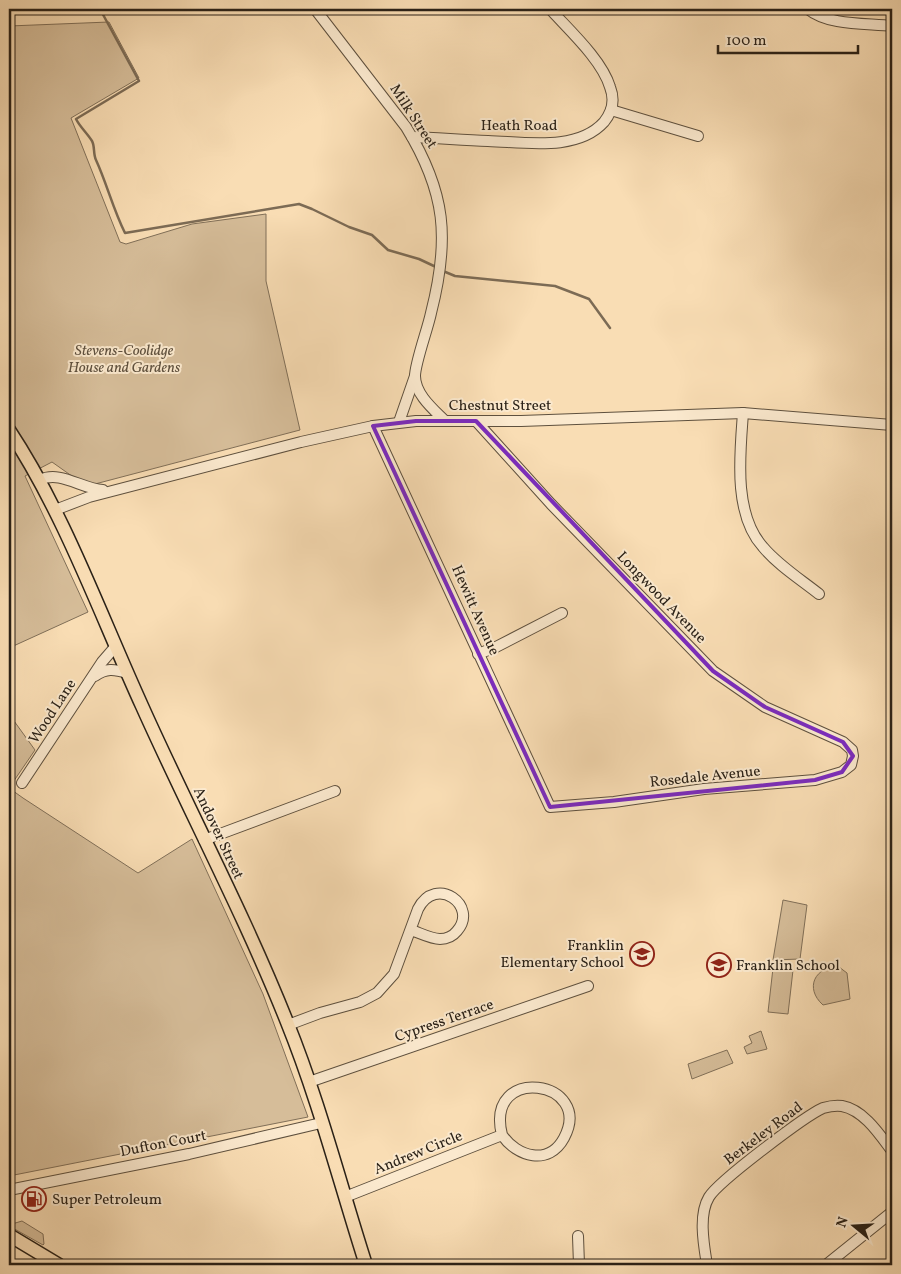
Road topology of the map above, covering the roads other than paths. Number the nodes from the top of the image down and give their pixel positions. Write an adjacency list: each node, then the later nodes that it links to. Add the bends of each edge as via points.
1 (315, 9): 7 (street, Milk Street)
2 (550, 9): 5 (street, via 605,74 613,97)
3 (808, 9): 4 (street, via 820,16 839,20)
4 (892, 26)
5 (611, 110): 6 (street); 7 (street, Heath Road, via 610,115 590,134 558,142)
6 (698, 136)
7 (412, 137): 8 (street, Milk Street, via 438,195 442,229 440,269)
8 (415, 376): 10 (street, via 429,407); 11 (street, Milk Street)
9 (743, 413): 12 (street, Chestnut Street); 13 (street, Chestnut Street); 19 (street, via 742,496 750,528 764,549)
10 (444, 420): 11 (street, Chestnut Street); 12 (street, Chestnut Street)
11 (399, 422): 14 (street, Chestnut Street)
12 (476, 422): 25 (street, Longwood Avenue, via 714,671 765,706 844,742)
13 (892, 425)
14 (373, 426): 17 (street, Chestnut Street); 22 (street, Hewitt Avenue)
15 (9, 430): 16 (main road, Andover Street)
16 (40, 480): 17 (street, Chestnut Street, via 51,476 92,489); 18 (main road, Andover Street)
17 (116, 490): 18 (street, Chestnut Street)
18 (55, 510): 21 (main road, Andover Street)
19 (819, 594)
20 (562, 613): 22 (street)
21 (115, 647): 23 (main road, Andover Street); 24 (street, Wood Lane)
22 (478, 654): 28 (street, Hewitt Avenue)
23 (127, 673): 24 (street, Wood Lane, via 104,670); 29 (main road, Andover Street)
24 (90, 680): 26 (street, Wood Lane)
25 (853, 756): 28 (street, Rosedale Avenue, via 851,765 842,772 815,780)
26 (22, 783)
27 (334, 792): 29 (street)
28 (550, 807)
29 (204, 840): 32 (main road, Andover Street)
30 (411, 930): 30 (street, via 418,909 433,894 448,894 460,904 463,919 456,933 449,937 434,938); 32 (street, via 394,974 377,993 360,1002)
31 (588, 986): 33 (street, Cypress Terrace)
32 (288, 1025): 33 (main road, Andover Street)
33 (309, 1082): 34 (main road, Andover Street)
34 (321, 1123): 37 (street, Dufton Court, via 190,1154); 38 (main road, Andover Street)
35 (502, 1135): 35 (street, via 500,1113 512,1094 521,1089 532,1086 553,1091 567,1108 568,1131 562,1142 542,1155 530,1156 519,1152); 38 (street, Andrew Circle)
36 (892, 1151): 45 (street, Berkeley Road, via 871,1124 848,1108 833,1105 822,1108 736,1172 709,1198 703,1219)
37 (9, 1190)
38 (345, 1197): 43 (main road, Andover Street)
39 (892, 1212): 46 (street)
40 (9, 1235): 42 (main road)
41 (578, 1236): 44 (street)
42 (59, 1265)
43 (366, 1265)
44 (579, 1265)
45 (707, 1265)
46 (826, 1265)

